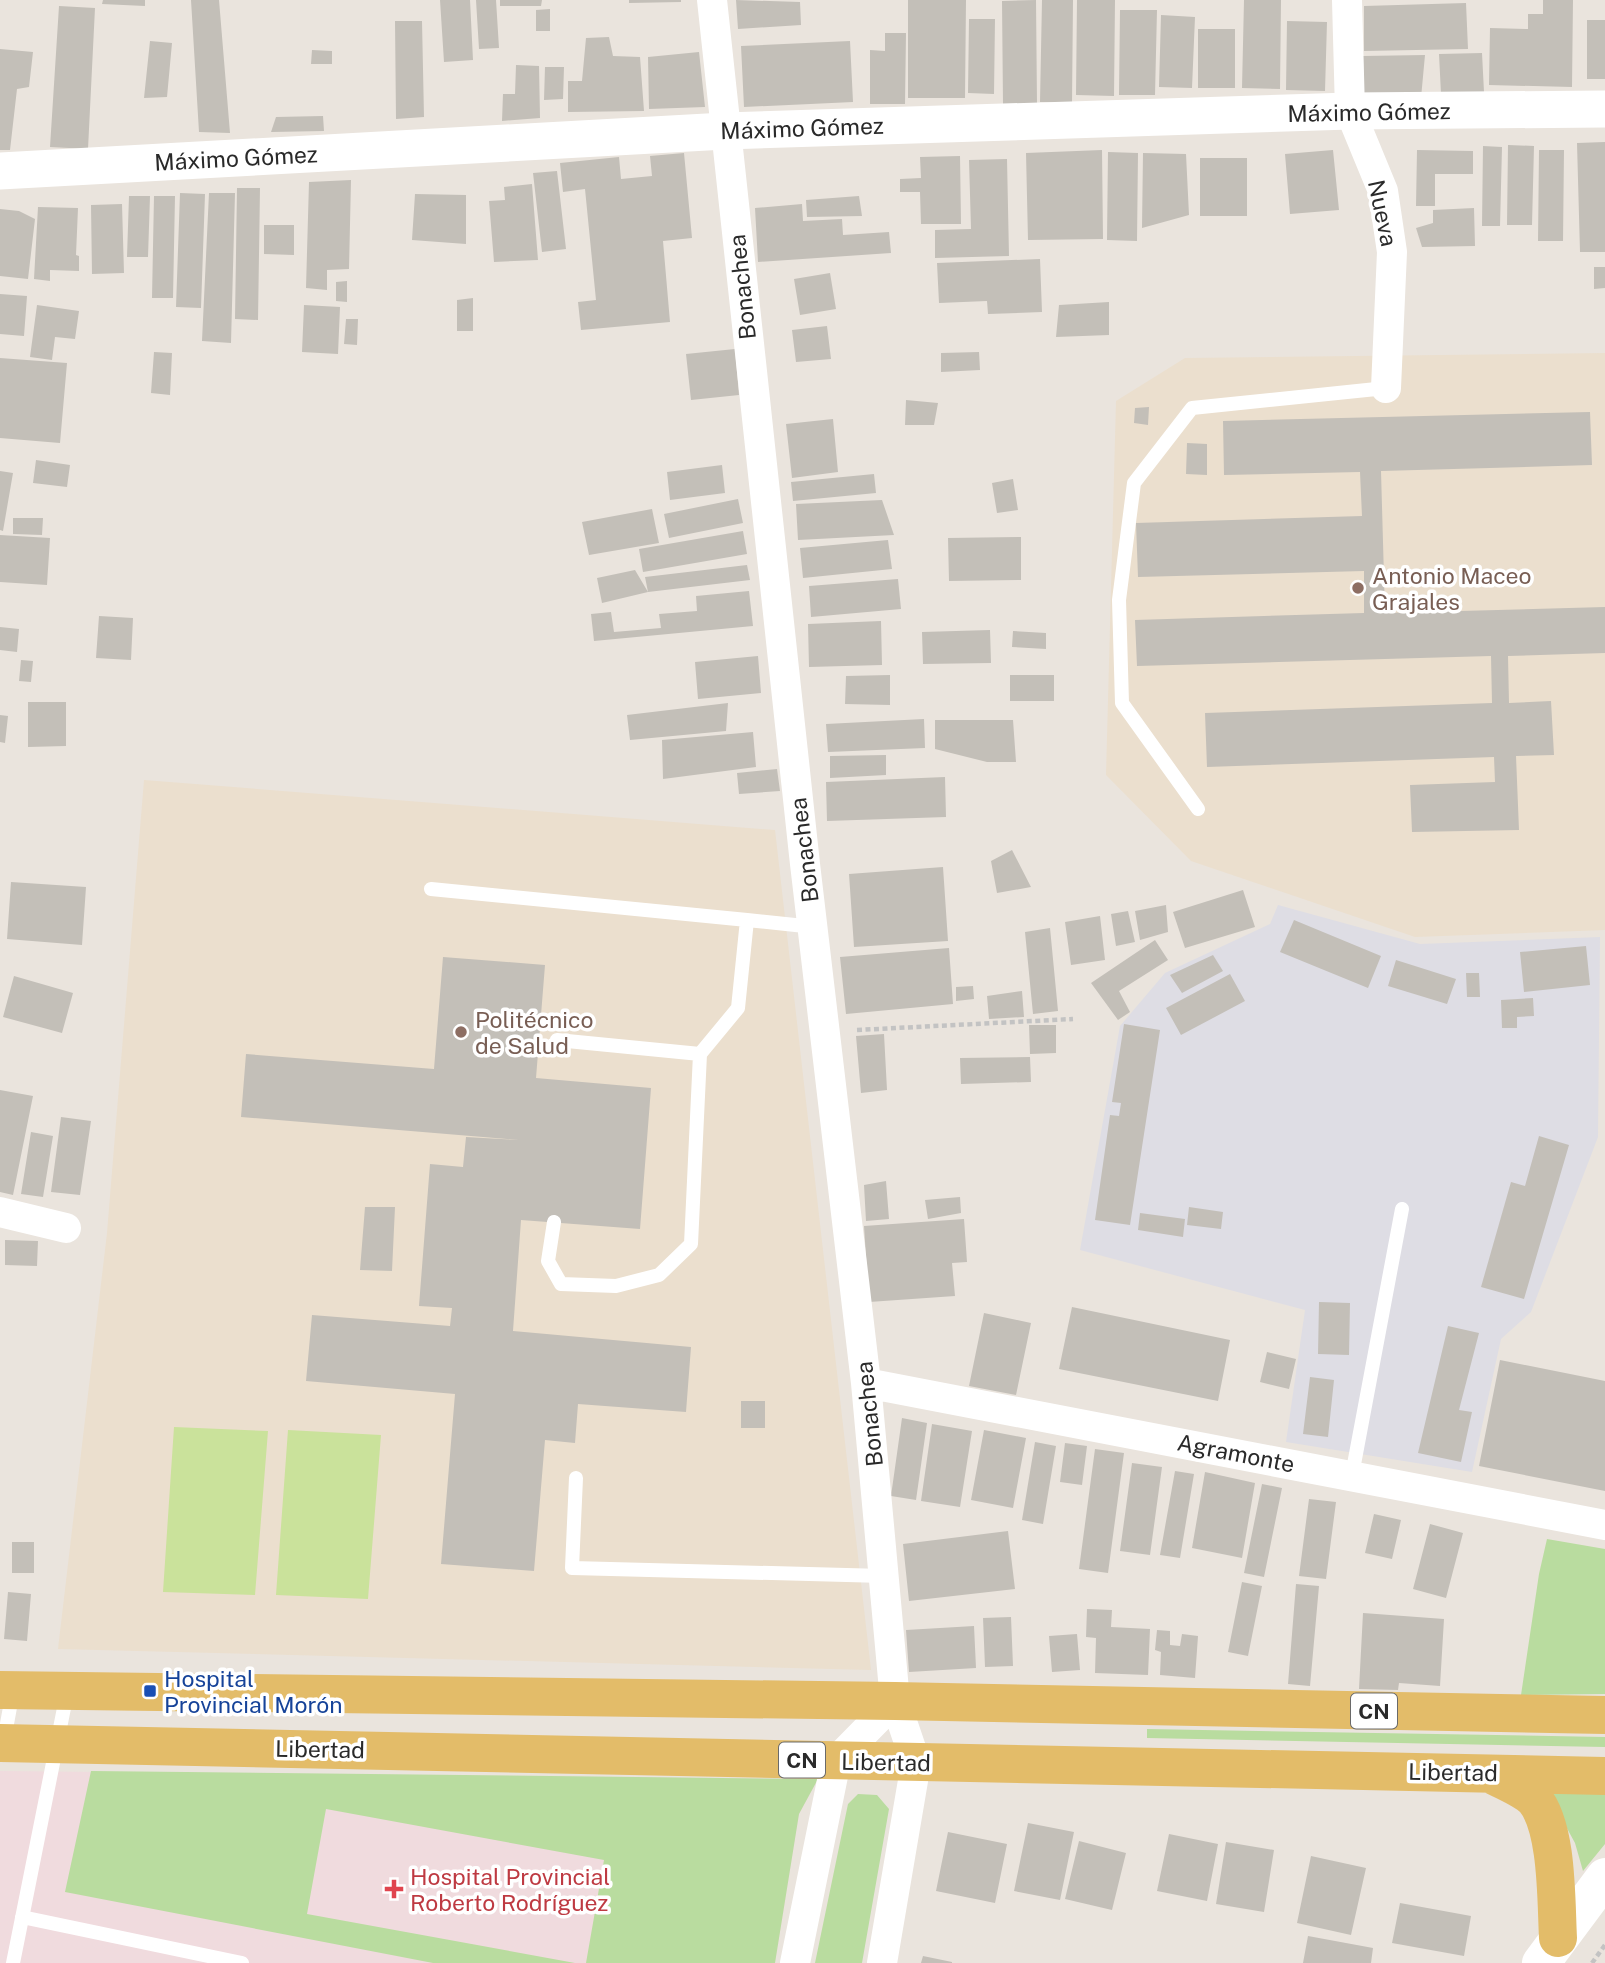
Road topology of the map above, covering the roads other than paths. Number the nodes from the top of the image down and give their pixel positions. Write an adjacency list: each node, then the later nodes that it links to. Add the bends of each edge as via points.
1 (712, 0): 5 (street, Bonachea)
2 (1347, 0): 4 (street, Nueva)
3 (1605, 109): 4 (street, Máximo Gómez)
4 (1350, 111): 5 (street, Máximo Gómez); 7 (street, Nueva, via 1383,191 1392,251)
5 (725, 131): 6 (street, Máximo Gómez); 11 (street, Bonachea)
6 (0, 171)
7 (1386, 388): 8 (lane, via 1192,408 1134,483 1119,600 1122,703)
8 (1198, 809)
9 (432, 889): 10 (lane)
10 (747, 920): 11 (lane); 13 (lane, via 738,1008)
11 (814, 927): 18 (street, Bonachea)
12 (557, 1040): 13 (lane)
13 (700, 1054): 16 (lane, via 691,1244 659,1275 616,1286 561,1284 548,1261)
14 (1402, 1209): 19 (lane)
15 (0, 1212): 17 (street)
16 (554, 1222)
17 (66, 1228)
18 (866, 1383): 19 (street, Agramonte); 22 (street, Bonachea)
19 (1352, 1475): 21 (street, Agramonte)
20 (576, 1478): 22 (lane, via 572,1568)
21 (1605, 1525)
22 (884, 1576): 25 (street, Bonachea)
23 (7, 1690): 24 (main road, CN); 28 (lane)
24 (68, 1690): 25 (main road, CN); 27 (lane)
25 (895, 1701): 26 (main road, CN); 29 (street); 30 (street, Bonachea)
26 (1605, 1715)
27 (57, 1742): 28 (main road, Libertad / CN); 29 (main road, Libertad / CN); 34 (lane)
28 (1, 1749)
29 (836, 1761): 30 (main road, Libertad / CN); 38 (street)
30 (916, 1763): 31 (main road, Libertad / CN); 39 (street, Bonachea)
31 (1489, 1773): 32 (main road, Libertad / CN); 35 (main road, via 1534,1799 1545,1824 1553,1850)
32 (1605, 1776)
33 (1605, 1877): 35 (main road)
34 (22, 1917): 36 (lane); 37 (lane)
35 (1549, 1951)
36 (13, 1963)
37 (242, 1963)
38 (795, 1963)
39 (882, 1963)

